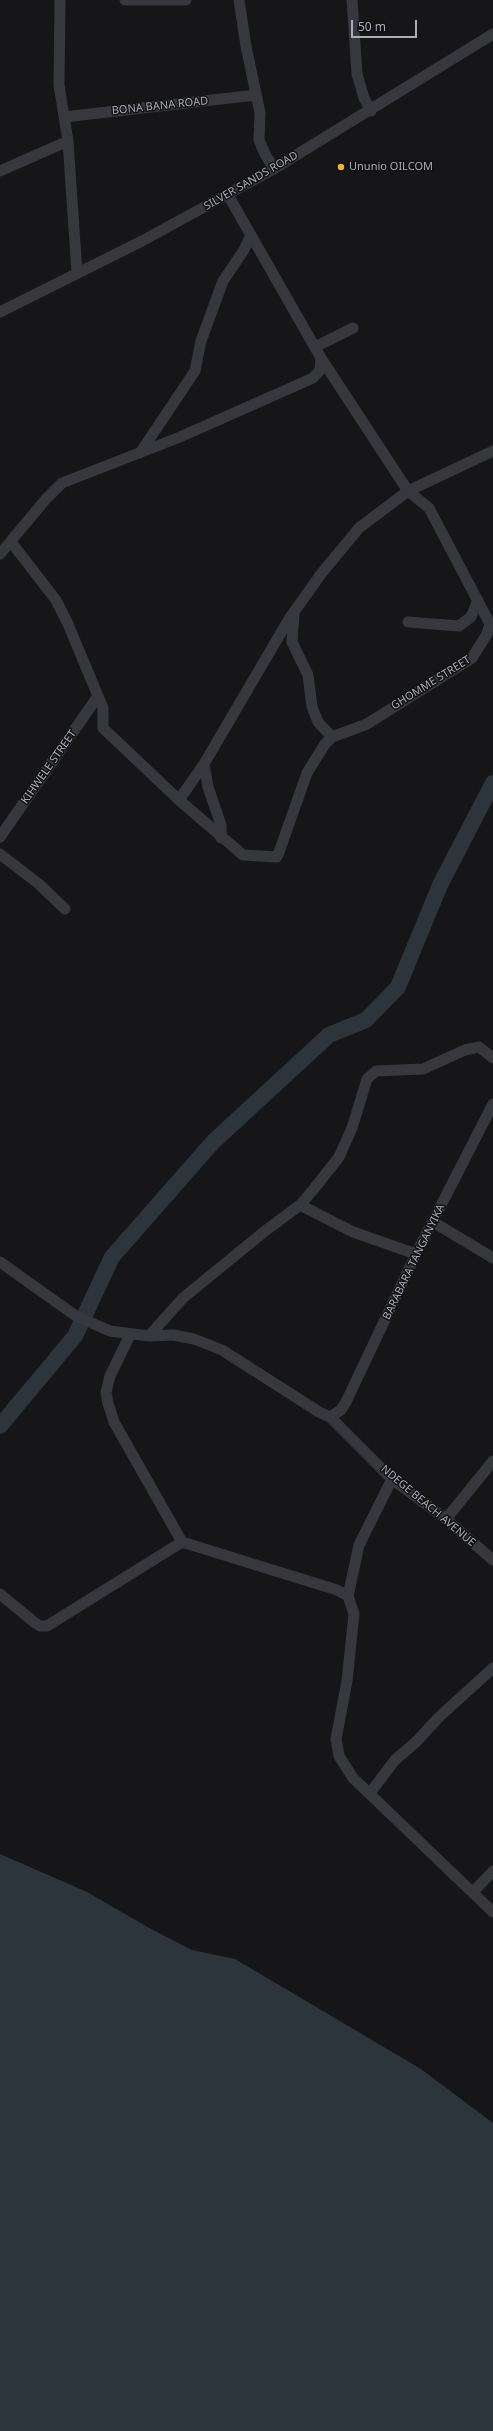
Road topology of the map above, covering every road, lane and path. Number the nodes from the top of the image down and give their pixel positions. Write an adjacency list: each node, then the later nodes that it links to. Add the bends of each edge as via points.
1 (60, 0): 9 (street, via 59,85)
2 (125, 0): 3 (street)
3 (186, 0)
4 (239, 0): 7 (street)
5 (352, 0): 8 (street, via 357,74 364,98)
6 (493, 34): 8 (street, SILVER SANDS ROAD)
7 (256, 95): 9 (street, BONA BANA ROAD); 11 (street, via 261,121 259,140)
8 (372, 111): 11 (street, SILVER SANDS ROAD)
9 (64, 117): 10 (street)
10 (68, 141): 12 (street); 15 (street)
11 (274, 169): 13 (street, SILVER SANDS ROAD)
12 (0, 171)
13 (228, 195): 14 (street, GHOMME STREET); 15 (street, SILVER SANDS ROAD)
14 (251, 236): 18 (street, GHOMME STREET); 21 (street, via 223,281 210,310 195,371)
15 (77, 273): 16 (street, SILVER SANDS ROAD)
16 (0, 312)
17 (354, 328): 18 (street)
18 (315, 347): 19 (street, GHOMME STREET)
19 (321, 358): 21 (street, via 320,370 313,378); 22 (street, GHOMME STREET)
20 (493, 451): 22 (street)
21 (140, 453): 23 (street, via 62,483)
22 (408, 491): 25 (street, GHOMME STREET, via 429,508); 26 (street, via 359,528 321,574)
23 (12, 542): 24 (street); 28 (street, via 56,600)
24 (0, 554)
25 (478, 600): 27 (street, via 471,617 459,626); 29 (street, GHOMME STREET, via 487,618 489,629 472,658 367,724)
26 (294, 613): 29 (street, via 292,642 308,675 312,707 318,722); 30 (street)
27 (408, 622)
28 (98, 696): 31 (street, via 103,708 103,728); 32 (street, KIHWELE STREET)
29 (332, 737): 33 (street, via 307,773 277,856 243,855)
30 (204, 764): 31 (street); 33 (street)
31 (179, 800): 33 (street)
32 (0, 837)
33 (221, 838)
34 (0, 854): 35 (street, via 39,884)
35 (65, 909)
36 (493, 1058): 38 (street, via 479,1047 465,1050 424,1069 376,1071 367,1079 352,1128 339,1156)
37 (493, 1104): 39 (street, BARABARA TANGANYIKA)
38 (300, 1205): 40 (street, via 352,1232); 44 (street, via 183,1298)
39 (433, 1222): 40 (street, BARABARA TANGANYIKA); 41 (street)
40 (416, 1254): 45 (street, BARABARA TANGANYIKA, via 346,1402 341,1410)
41 (493, 1258)
42 (0, 1262): 43 (street, NDEGE BEACH AVENUE, via 76,1316 110,1331)
43 (130, 1334): 44 (street, NDEGE BEACH AVENUE); 49 (street, via 110,1376 106,1392 108,1403 114,1422)
44 (149, 1336): 45 (street, NDEGE BEACH AVENUE, via 174,1335 194,1339 222,1350)
45 (330, 1417): 47 (street, NDEGE BEACH AVENUE)
46 (493, 1461): 48 (street)
47 (392, 1479): 48 (street, NDEGE BEACH AVENUE); 52 (street, via 359,1546)
48 (446, 1519): 50 (street, NDEGE BEACH AVENUE)
49 (182, 1542): 51 (street, via 47,1626 40,1626 34,1622); 52 (street)
50 (493, 1560)
51 (0, 1594)
52 (348, 1596): 54 (street, via 354,1614 347,1680 336,1739 339,1756 347,1770)
53 (493, 1668): 54 (street, via 395,1760)
54 (370, 1793): 56 (street)
55 (493, 1871): 56 (street)
56 (473, 1892): 57 (street)
57 (493, 1912)

